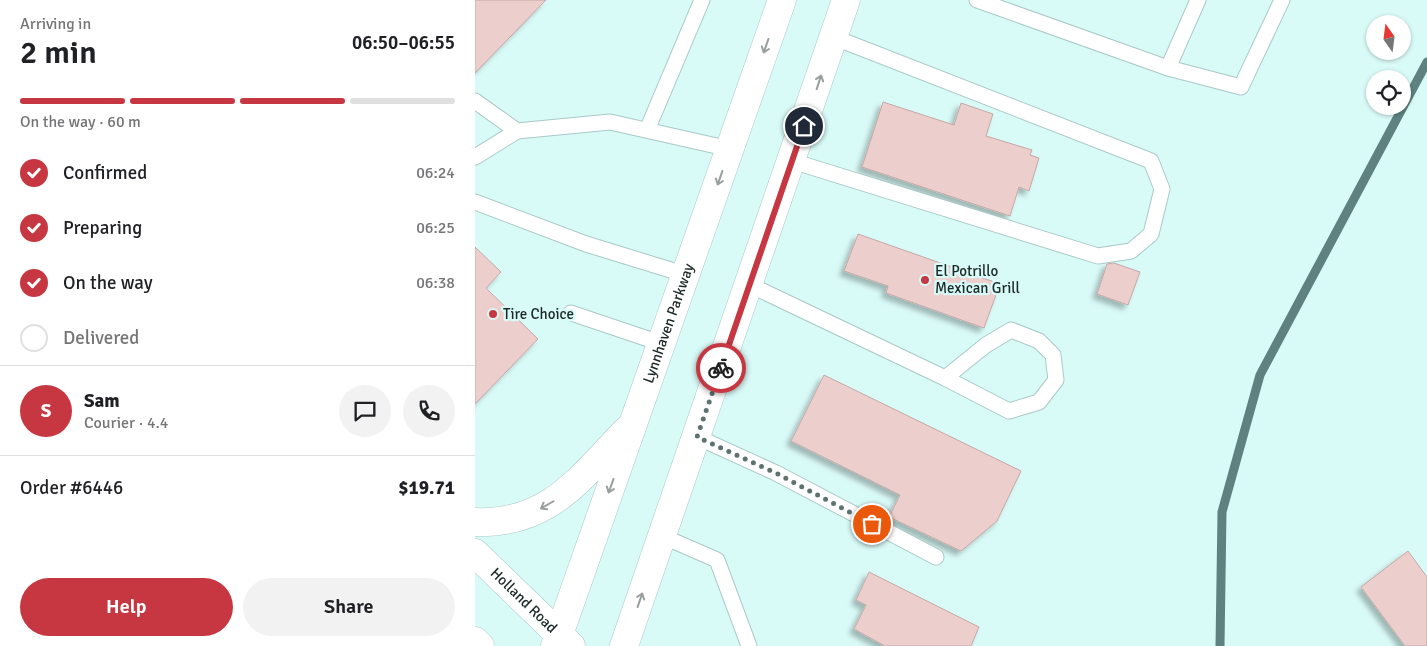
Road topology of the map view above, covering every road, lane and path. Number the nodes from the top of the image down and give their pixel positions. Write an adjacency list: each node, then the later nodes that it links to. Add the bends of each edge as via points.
1 (702, 0): 10 (lane)
2 (782, 0): 12 (main road, Lynnhaven Parkway, one-way to 12)
3 (846, 0): 7 (main road)
4 (977, 0): 8 (lane)
5 (1198, 0): 8 (lane)
6 (1282, 0): 8 (lane, via 1241,87)
7 (833, 37): 14 (main road, one-way to 7); 14 (lane, via 1151,160 1162,189 1151,234 1131,251 1098,256)
8 (1168, 68)
9 (475, 101): 11 (lane)
10 (647, 130): 11 (lane, via 610,122); 12 (lane)
11 (517, 131): 13 (lane)
12 (730, 149): 16 (main road, Lynnhaven Parkway, one-way to 16)
13 (475, 157)
14 (793, 161): 17 (main road)
15 (475, 202): 16 (lane, via 586,244)
16 (687, 275): 19 (main road, Lynnhaven Parkway)
17 (750, 285): 20 (lane); 22 (main road)
18 (571, 313): 19 (lane)
19 (663, 344): 21 (main road, Lynnhaven Parkway)
20 (945, 378): 20 (lane, via 1009,411 1039,402 1056,380 1053,355 1039,341 1011,330 986,345)
21 (634, 424): 23 (main road, one-way to 23, via 562,496 521,517 497,523); 28 (main road, Lynnhaven Parkway, one-way to 28)
22 (697, 437): 24 (main road); 26 (lane, via 776,473)
23 (475, 522)
24 (662, 536): 30 (main road, one-way to 24); 31 (lane, via 717,560)
25 (475, 553): 28 (main road, Holland Road)
26 (936, 557)
27 (475, 641): 29 (main road)
28 (562, 642)
29 (480, 646)
30 (624, 646)
31 (749, 646)

